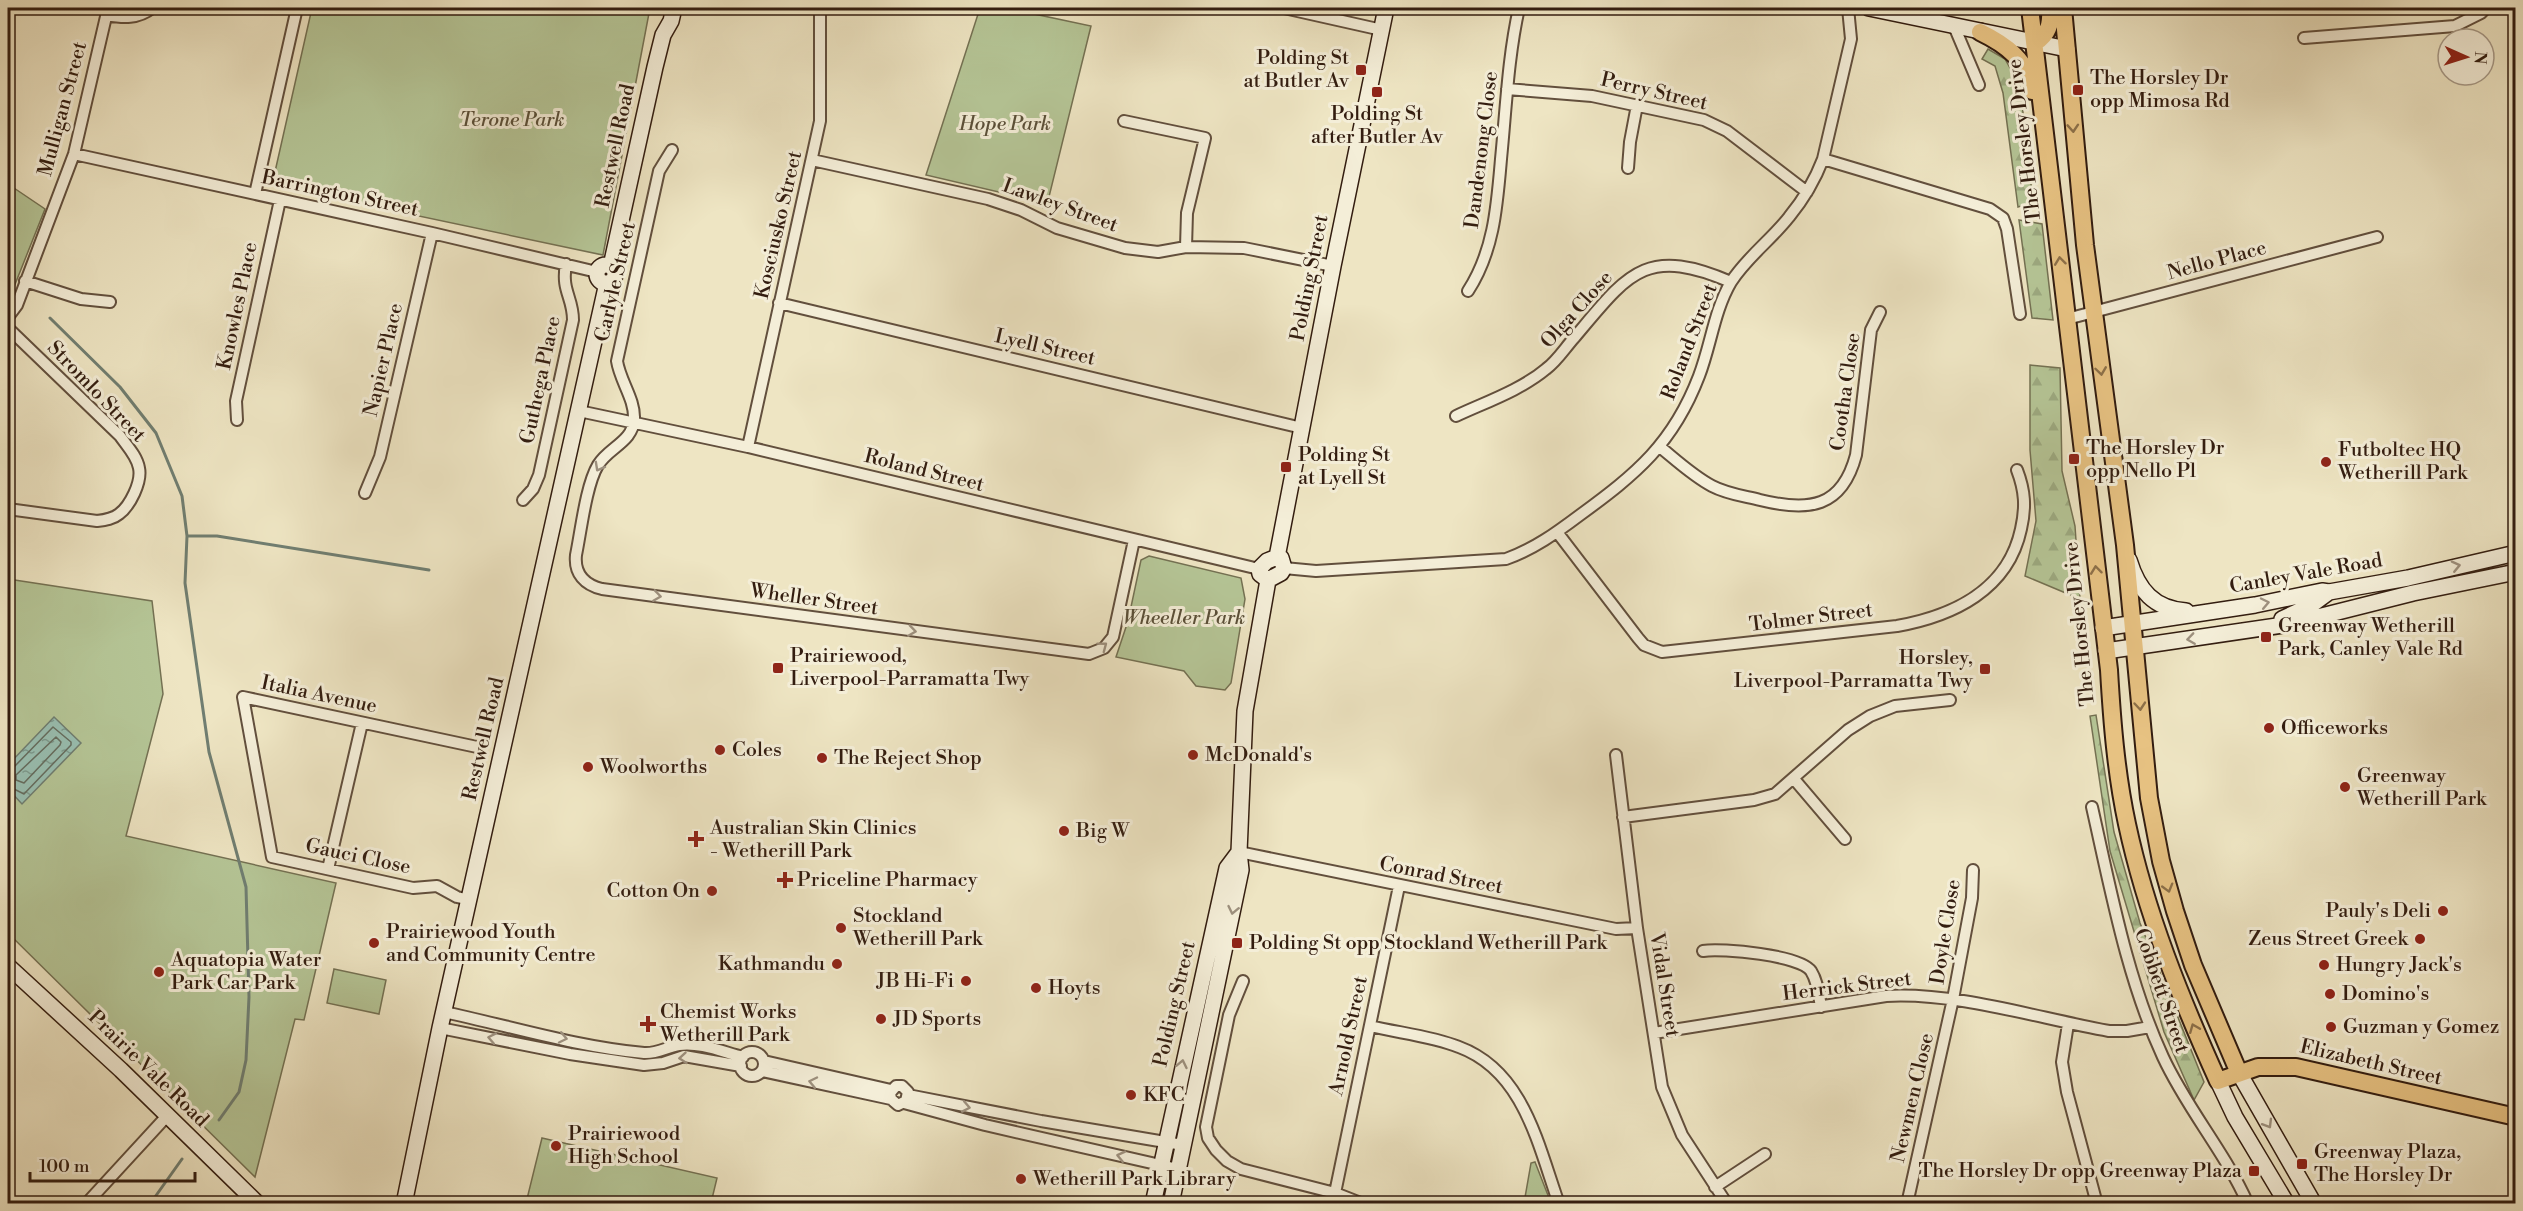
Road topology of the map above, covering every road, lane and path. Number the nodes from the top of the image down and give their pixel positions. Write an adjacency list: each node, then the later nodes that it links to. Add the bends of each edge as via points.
1 (152, 8): 15 (street, via 124,18)
2 (297, 8): 34 (street)
3 (665, 8): 19 (main road, Restwell Road)
4 (674, 8): 19 (main road, Restwell Road)
5 (820, 8): 30 (street, Kosciusko Street, via 820,121)
6 (1284, 8): 17 (street)
7 (1386, 8): 17 (main road, Polding Street)
8 (1519, 8): 24 (street, Dandenong Close)
9 (1848, 8): 29 (street, Roland Street, via 1851,39)
10 (1869, 8): 16 (main road)
11 (2030, 8): 21 (main road, The Horsley Drive)
12 (2050, 8): 21 (main road, via 2049,28 2044,38)
13 (2063, 8): 22 (main road)
14 (2486, 8): 20 (street, via 2455,26)
15 (107, 11): 28 (street, Mulligan Street)
16 (1954, 26): 18 (main road); 23 (street)
17 (1382, 30): 40 (main road, Polding Street)
18 (1980, 32): 21 (main road); 32 (main road, via 2000,42 2027,74)
19 (663, 35): 41 (main road, Restwell Road)
20 (2304, 38)
21 (2035, 43): 22 (main road); 32 (main road, The Horsley Drive)
22 (2067, 49): 48 (main road, one-way to 48)
23 (1979, 85)
24 (1507, 89): 25 (street, Perry Street, via 1592,96); 44 (street, Dandenong Close, via 1497,198 1487,254)
25 (1637, 105): 31 (street); 33 (street, Perry Street, via 1704,120 1727,131)
26 (1124, 121): 38 (street, via 1205,138 1188,213)
27 (672, 150): 56 (street, Carlyle Street, via 659,171 617,361 634,410)
28 (74, 154): 34 (street, Barrington Street); 42 (street, Mulligan Street)
29 (1823, 159): 33 (street, Roland Street); 49 (street, via 1990,209 2003,218)
30 (812, 160): 38 (street, Lawley Street, via 988,199 1057,228 1125,249 1158,252); 46 (street, Kosciusko Street)
31 (1628, 168)
32 (2051, 186): 51 (main road, The Horsley Drive, one-way to 32)
33 (1807, 192): 43 (street, Roland Street, via 1789,218)
34 (255, 194): 35 (street, Barrington Street)
35 (280, 200): 36 (street, Barrington Street); 55 (street, Knowles Place, via 236,401)
36 (432, 233): 39 (street, Barrington Street); 61 (street, Napier Place, via 380,457)
37 (2377, 237): 48 (street, Nello Place)
38 (1186, 247): 40 (street, Lawley Street, via 1244,248)
39 (566, 264): 41 (street, Barrington Street); 62 (street, Guthega Place, via 564,286 573,321 539,475)
40 (1333, 266): 57 (main road, Polding Street)
41 (605, 274): 53 (main road, Restwell Road)
42 (25, 281): 45 (street, via 81,299); 50 (street, Mulligan Street)
43 (1731, 282): 54 (street, Olga Close, via 1705,271 1650,267 1632,276 1547,369); 59 (street, Roland Street, via 1700,374 1686,406)
44 (1468, 291)
45 (110, 303)
46 (779, 303): 57 (street, Lyell Street); 58 (street, Kosciusko Street)
47 (1880, 312): 59 (street, Cootha Close, via 1871,330 1851,474 1829,498 1809,506 1788,507 1723,492)
48 (2093, 313): 51 (street, Nello Place); 66 (main road, one-way to 66)
49 (2020, 314)
50 (8, 317)
51 (2067, 319): 75 (main road, The Horsley Drive, one-way to 51)
52 (8, 328): 63 (street, Stromlo Street, via 120,436 140,468 131,498 121,513 110,520)
53 (579, 411): 56 (street, Roland Street); 92 (main road, Restwell Road)
54 (1456, 416)
55 (237, 420)
56 (634, 423): 58 (street, Roland Street); 65 (street, Wheller Street, one-way to 65, via 631,434 603,459 595,472 576,555 576,568 584,580 602,589 1089,654 1104,648 1113,637)
57 (1302, 428): 68 (main road, Polding Street)
58 (748, 447): 65 (street, Roland Street)
59 (1660, 447): 64 (street, Roland Street, via 1628,480)
60 (2017, 470): 64 (street, Tolmer Street, via 2024,489 2025,510 2019,540 1995,582 1956,609 1897,626 1662,652 1644,645 1629,629)
61 (365, 493)
62 (523, 500)
63 (8, 509)
64 (1557, 532): 68 (street, Roland Street, via 1506,559 1317,571)
65 (1134, 540): 70 (street, Roland Street)
66 (2125, 545): 73 (main road, via 2139,584 2151,600 2177,610); 74 (main road)
67 (2516, 553): 71 (main road, Canley Vale Road, one-way to 67)
68 (1281, 562): 70 (main road, via 1267,561)
69 (2516, 572): 72 (main road, Canley Vale Road)
70 (1264, 575): 87 (main road, Polding Street, via 1245,711)
71 (2319, 595): 72 (main road); 73 (main road, Canley Vale Road, one-way to 71); 76 (main road, via 2310,606)
72 (2362, 607): 76 (main road, Canley Vale Road)
73 (2225, 610): 74 (main road, Canley Vale Road)
74 (2132, 624): 75 (main road, Canley Vale Road); 77 (main road)
75 (2103, 628): 78 (main road, The Horsley Drive)
76 (2262, 629): 77 (main road, Canley Vale Road, one-way to 77)
77 (2134, 647): 78 (main road, Canley Vale Road); 107 (main road, one-way to 107, via 2145,765 2161,861 2193,965)
78 (2106, 651): 108 (main road, The Horsley Drive, one-way to 78, via 2171,969 2139,872 2119,780)
79 (1950, 700): 83 (street, via 1895,706 1870,716 1848,730)
80 (362, 723): 81 (street, Italia Avenue); 88 (street, Italia Avenue, via 243,697); 89 (street)
81 (477, 747)
82 (1616, 755): 85 (street, Vidal Street)
83 (1794, 779): 85 (street, via 1775,794 1754,801); 86 (street)
84 (2092, 807): 102 (street, Cobbett Street, via 2118,922)
85 (1623, 817): 93 (street, Vidal Street)
86 (1845, 839)
87 (1239, 852): 91 (street, Conrad Street); 115 (main road, Polding Street, one-way to 87, via 1227,868); 116 (main road, Polding Street, one-way to 116, via 1241,870)
88 (272, 857): 89 (street, Gauci Close)
89 (328, 869): 92 (street, Gauci Close, via 413,888 437,886)
90 (1973, 870): 97 (street, Doyle Close, via 1972,898)
91 (1399, 886): 93 (street, Conrad Street, via 1616,929); 101 (street, Arnold Street)
92 (470, 900): 99 (main road, Restwell Road)
93 (1637, 928): 104 (street, Vidal Street)
94 (1702, 951): 98 (street, via 1737,950 1798,963 1810,969)
95 (8, 966): 111 (main road, Prairie Vale Road)
96 (1243, 981): 121 (street, via 1229,1015 1206,1127 1208,1138 1227,1161 1241,1168)
97 (1953, 999): 98 (street, Herrick Street, via 1911,995); 100 (street, Herrick Street); 130 (street, Newmen Close)
98 (1821, 1007): 104 (street, Herrick Street)
99 (444, 1012): 103 (main road, Restwell Road); 105 (street, one-way to 105, via 645,1053 691,1045)
100 (2068, 1024): 102 (street, Herrick Street, via 2109,1031); 131 (street, via 2062,1062)
101 (1370, 1026): 121 (street, Arnold Street); 128 (street, via 1458,1046 1499,1072 1523,1107)
102 (2150, 1027): 132 (street, Cobbett Street, via 2164,1060)
103 (440, 1028): 105 (street, one-way to 103, via 684,1056 644,1065); 124 (main road, Restwell Road)
104 (1654, 1033): 120 (street, Vidal Street, via 1662,1088 1672,1115)
105 (742, 1062): 106 (street, via 749,1053 756,1053); 106 (street, via 742,1071 749,1076 758,1075)
106 (763, 1066): 109 (street)
107 (2239, 1073): 108 (main road, Elizabeth Street); 112 (main road, Elizabeth Street, via 2272,1065 2296,1067); 134 (main road, one-way to 134)
108 (2218, 1081): 133 (main road, The Horsley Drive)
109 (891, 1095): 110 (street, via 895,1104); 110 (street, via 896,1086 902,1086 907,1090)
110 (906, 1099): 113 (street, one-way to 113); 114 (street)
111 (166, 1117): 122 (street); 123 (main road, Prairie Vale Road)
112 (2516, 1117)
113 (1028, 1119): 114 (street); 115 (street)
114 (1026, 1135): 118 (street, one-way to 114)
115 (1165, 1142): 116 (street); 118 (main road, Polding Street)
116 (1183, 1145): 119 (main road, Polding Street)
117 (1765, 1154): 120 (street)
118 (1160, 1165): 119 (street); 125 (main road, Polding Street)
119 (1178, 1169): 126 (main road, Polding Street)
120 (1715, 1187): 129 (street, Vidal Street)
121 (1335, 1193): 127 (street)
122 (86, 1203)
123 (258, 1203)
124 (404, 1203)
125 (1153, 1203)
126 (1171, 1203)
127 (1363, 1203)
128 (1559, 1203)
129 (1727, 1203)
130 (1907, 1203)
131 (2097, 1203)
132 (2248, 1203)
133 (2287, 1203)
134 (2314, 1203)

